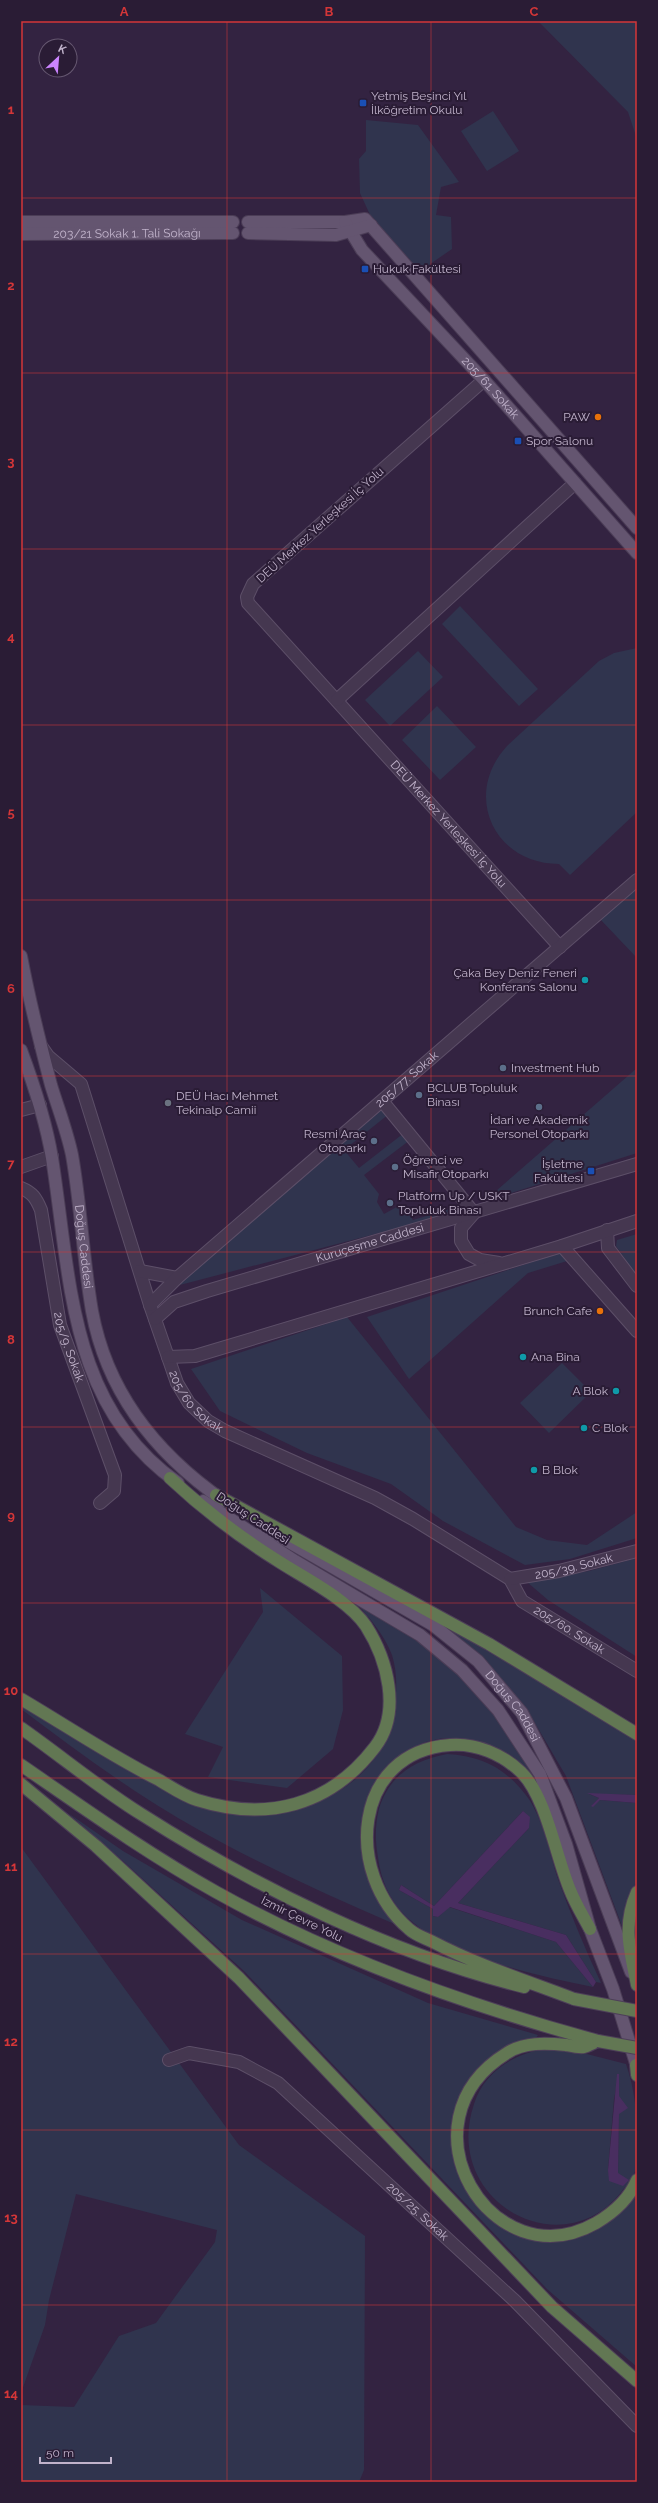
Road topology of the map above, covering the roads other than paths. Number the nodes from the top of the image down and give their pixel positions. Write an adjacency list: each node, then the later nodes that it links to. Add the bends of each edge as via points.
1 (21, 222): 4 (main road, 203/21 Sokak 1. Tali Sokağı, via 233,228)
2 (348, 227): 3 (main road); 5 (main road, 205/61. Sokak, via 362,250); 7 (main road, 205/61. Sokak, via 368,222)
3 (248, 228)
4 (21, 234)
5 (484, 380): 6 (main road, 205/61. Sokak); 9 (street, DEÜ Merkez Yerleşkesi İç Yolu, via 259,579 248,592 248,603)
6 (575, 483): 8 (main road, 205/61. Sokak); 9 (street)
7 (637, 528)
8 (637, 553)
9 (337, 700): 11 (street, DEÜ Merkez Yerleşkesi İç Yolu)
10 (637, 880): 11 (street, 205/77. Sokak)
11 (560, 947): 17 (street, 205/77. Sokak)
12 (21, 956): 13 (main road, Doğuş Caddesi)
13 (41, 1046): 15 (street, 205/60 Sokak); 16 (main road, Doğuş Caddesi)
14 (21, 1050): 18 (main road, Doğuş Caddesi)
15 (62, 1068): 16 (street, via 54,1073); 29 (street, 205/60 Sokak, via 81,1084)
16 (52, 1086): 37 (main road, Doğuş Caddesi, via 71,1154 92,1312 103,1352 121,1394 142,1427 174,1460)
17 (383, 1102): 24 (street); 30 (street, 205/77. Sokak)
18 (40, 1105): 19 (street); 20 (main road, Doğuş Caddesi)
19 (21, 1110)
20 (52, 1156): 22 (street); 36 (main road, Doğuş Caddesi, via 75,1320 90,1367 103,1397 116,1418 139,1449)
21 (637, 1164): 24 (street, Kuruçeşme Caddesi)
22 (21, 1167)
23 (21, 1188): 38 (street, 205/9. Sokak, via 31,1192 41,1210 60,1325 115,1475 114,1491)
24 (474, 1213): 28 (street, via 461,1228 461,1241 469,1254 480,1260); 33 (street, Kuruçeşme Caddesi, via 181,1300 163,1310)
25 (637, 1221): 26 (street)
26 (607, 1230): 27 (street); 31 (street, via 608,1248)
27 (562, 1246): 28 (street); 34 (street)
28 (504, 1263): 35 (street, via 195,1356)
29 (140, 1271): 30 (street); 32 (street, 205/60 Sokak)
30 (177, 1278): 32 (street, 205/77. Sokak)
31 (637, 1286)
32 (150, 1305): 33 (street, 205/60 Sokak)
33 (155, 1319): 35 (street, 205/60 Sokak)
34 (637, 1331)
35 (168, 1357): 40 (street, 205/60 Sokak, via 177,1383 189,1403 208,1421 375,1498)
36 (170, 1478): 42 (highway, via 200,1506 358,1616 376,1643 388,1679 390,1699 386,1722 377,1744 360,1767 330,1789 303,1803 275,1809 244,1809 196,1800 126,1764); 48 (main road, Doğuş Caddesi, via 241,1527 420,1635 462,1670 498,1710 540,1774 566,1844)
37 (216, 1495): 44 (highway, via 489,1644); 50 (main road, Doğuş Caddesi, via 256,1523 433,1625 478,1661 522,1713 566,1798)
38 (100, 1503)
39 (637, 1551): 40 (street, 205/39. Sokak, via 559,1571)
40 (510, 1579): 41 (street, 205/60. Sokak, via 522,1601)
41 (637, 1671)
42 (21, 1699)
43 (21, 1728): 51 (highway, İzmir Çevre Yolu, via 140,1814 237,1870 310,1908 473,1974)
44 (637, 1734)
45 (21, 1765): 53 (highway, İzmir Çevre Yolu, via 122,1834 215,1892 286,1929 350,1957 515,2019)
46 (21, 1784): 58 (highway, via 96,1846 239,1978 552,2307)
47 (637, 1892): 49 (highway, via 628,1921 628,1941)
48 (590, 1928): 51 (highway, via 570,1891 535,1792 522,1772 505,1759 482,1748 461,1744 439,1746 421,1750 403,1759 380,1784 371,1803 367,1826 367,1849 371,1871 384,1900 409,1930 450,1951); 56 (main road, Doğuş Caddesi, via 613,1989)
49 (637, 1985)
50 (637, 1988)
51 (574, 1999): 52 (highway, bridge)
52 (637, 2011)
53 (598, 2041): 54 (highway, İzmir Çevre Yolu, bridge); 57 (highway, via 583,2048 533,2044 509,2052 490,2064 476,2079 459,2114 458,2151 464,2177 478,2200 497,2218 519,2229 543,2234 563,2234 588,2227 604,2218 621,2205)
54 (637, 2048)
55 (169, 2060): 59 (street, 205/25. Sokak, via 189,2053 239,2062 278,2083 515,2301)
56 (637, 2069)
57 (637, 2180)
58 (637, 2381)
59 (637, 2426)

